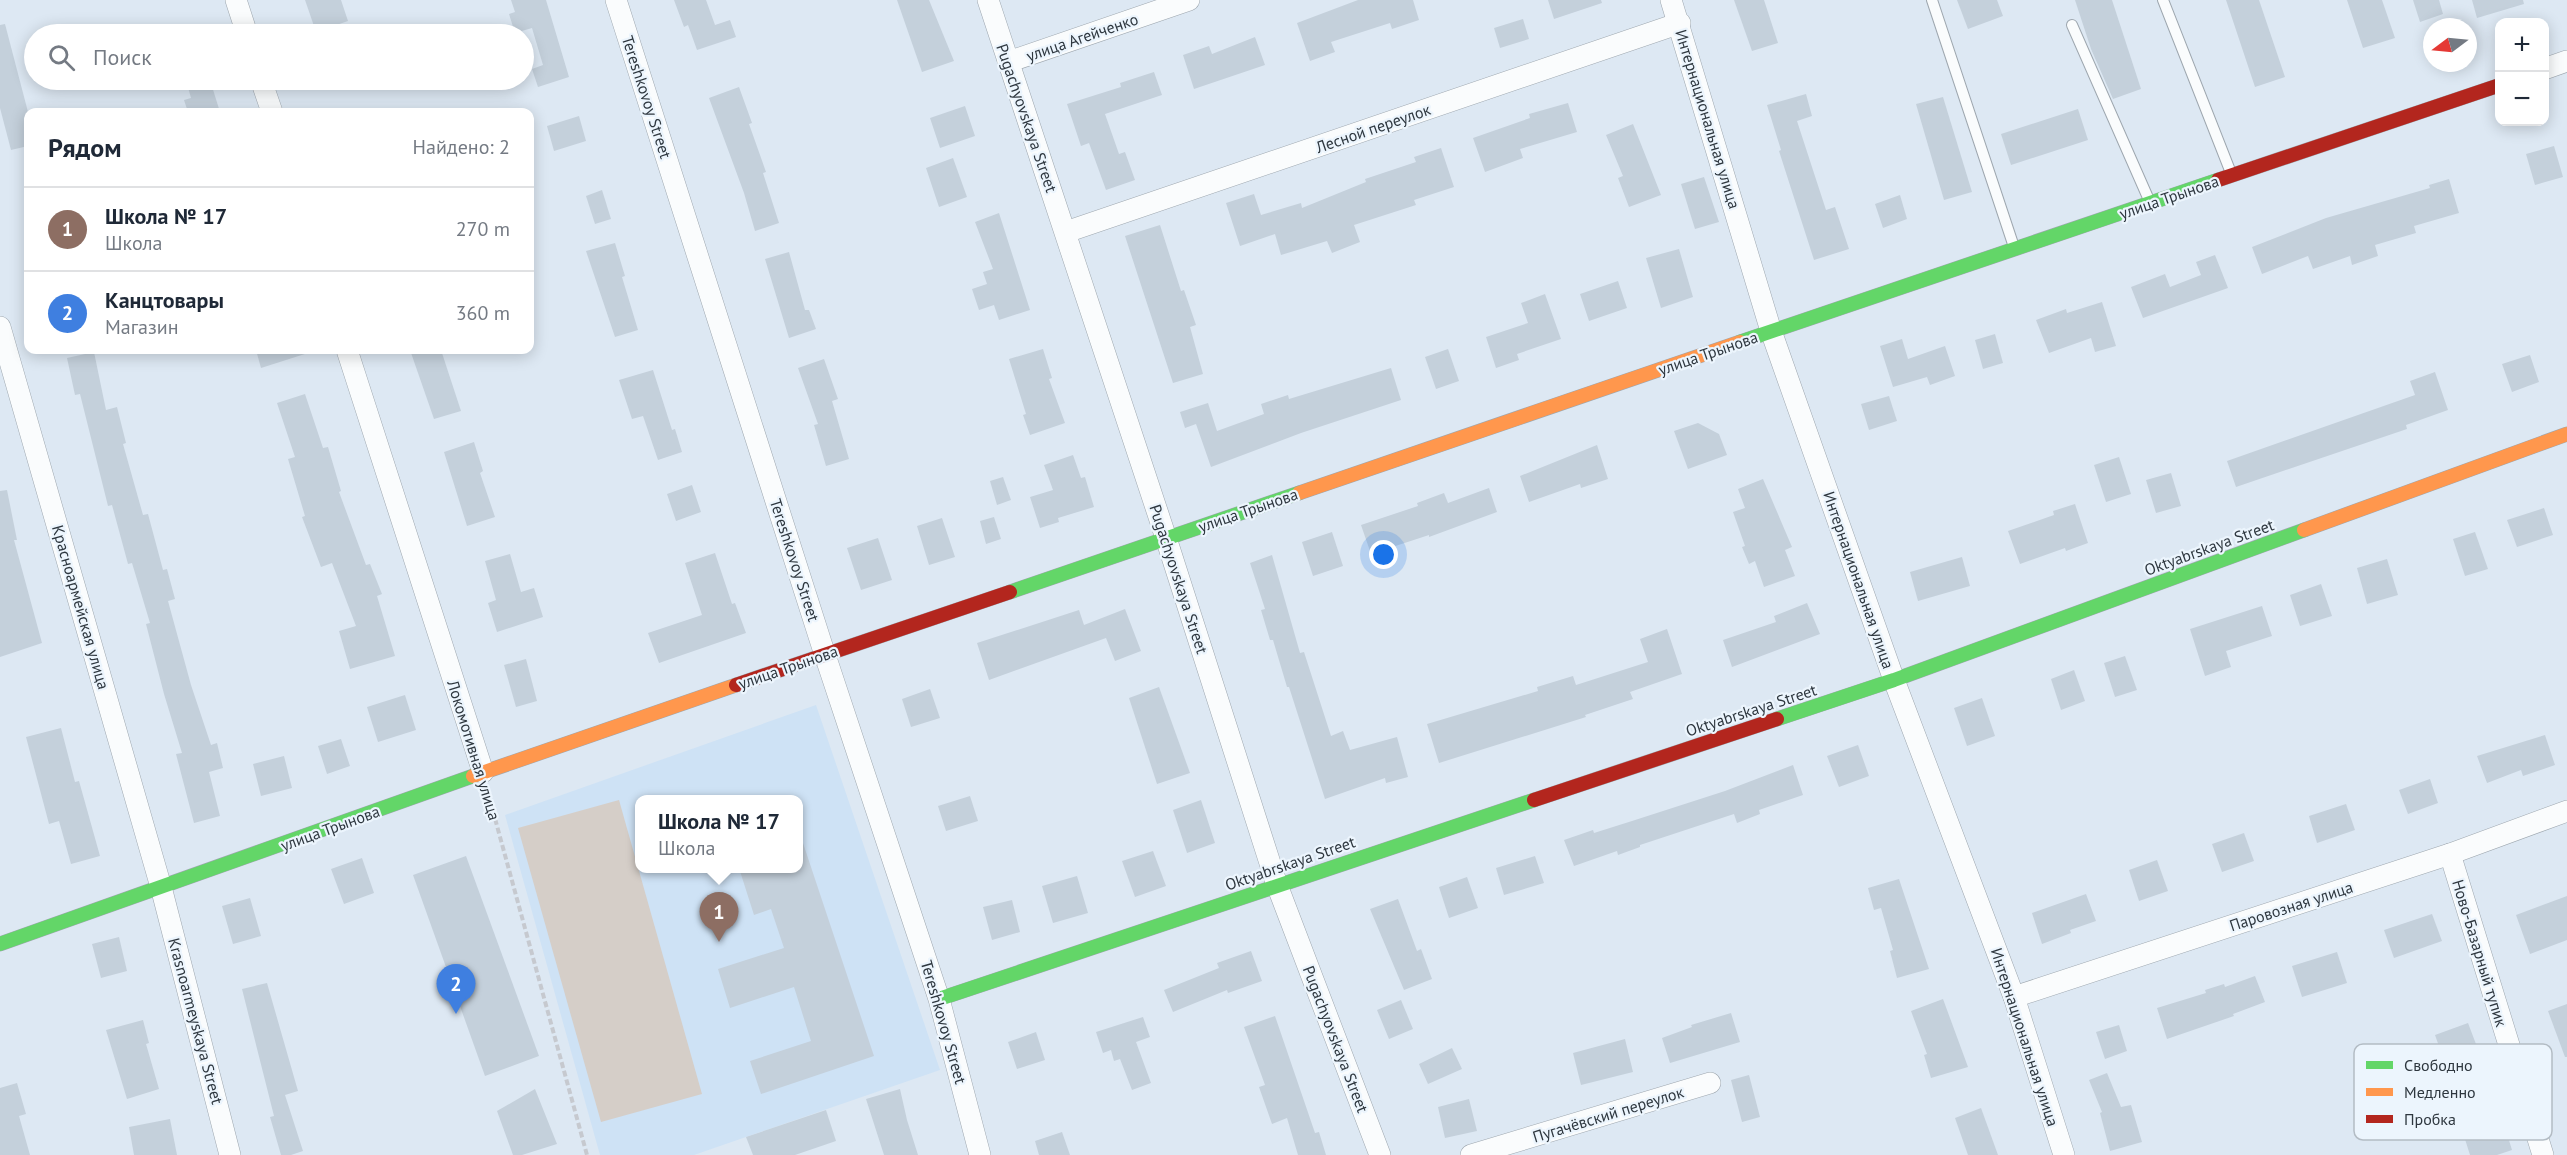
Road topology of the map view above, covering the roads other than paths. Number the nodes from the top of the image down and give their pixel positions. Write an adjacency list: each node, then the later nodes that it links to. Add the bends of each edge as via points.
1 (236, 0): 9 (street)
2 (616, 0): 26 (street, Tereshkovoy Street)
3 (988, 0): 12 (street, Pugachyovskaya Street)
4 (1189, 0): 12 (street, улица Агейченко)
5 (1671, 0): 8 (street, Интернациональная улица)
6 (1932, 0): 20 (lane)
7 (2163, 0): 17 (lane)
8 (1680, 23): 19 (street, Лесной переулок); 22 (street, Интернациональная улица)
9 (244, 24)
10 (2072, 25): 18 (lane)
11 (2567, 61): 13 (street)
12 (1008, 62): 19 (street, Pugachyovskaya Street)
13 (2549, 67)
14 (2495, 86): 17 (street, улица Трынова)
15 (264, 90): 16 (street)
16 (271, 108)
17 (2232, 176): 18 (street, улица Трынова)
18 (2150, 204): 20 (street, улица Трынова)
19 (1066, 232): 25 (street, Pugachyovskaya Street)
20 (2015, 249): 22 (street, улица Трынова)
21 (0, 327): 32 (street, Красноармейская улица)
22 (1771, 331): 25 (street, улица Трынова); 27 (street, Интернациональная улица)
23 (348, 354): 28 (street, Локомотивная улица)
24 (2567, 434): 27 (street, Oktyabrskaya Street)
25 (1166, 538): 26 (street, улица Трынова); 31 (street, Pugachyovskaya Street)
26 (825, 655): 28 (street, улица Трынова); 35 (street, Tereshkovoy Street)
27 (1894, 680): 31 (street, Oktyabrskaya Street); 34 (street, Интернациональная улица)
28 (483, 772): 32 (street, улица Трынова)
29 (2567, 811): 30 (street, Паровозная улица)
30 (2450, 854): 34 (street, Паровозная улица); 36 (street, Ново-Базарный тупик)
31 (1276, 885): 35 (street, Oktyabrskaya Street); 41 (street, Pugachyovskaya Street)
32 (161, 887): 33 (street, улица Трынова); 39 (street, Krasnoarmeyskaya Street)
33 (0, 944)
34 (2014, 997): 43 (street, Интернациональная улица)
35 (939, 999): 40 (street, Tereshkovoy Street)
36 (2509, 1044)
37 (1710, 1083): 42 (street, Пугачёвский переулок)
38 (2538, 1140): 44 (street, Ново-Базарный тупик)
39 (231, 1155)
40 (980, 1155)
41 (1380, 1155)
42 (1471, 1155)
43 (2064, 1155)
44 (2543, 1155)

